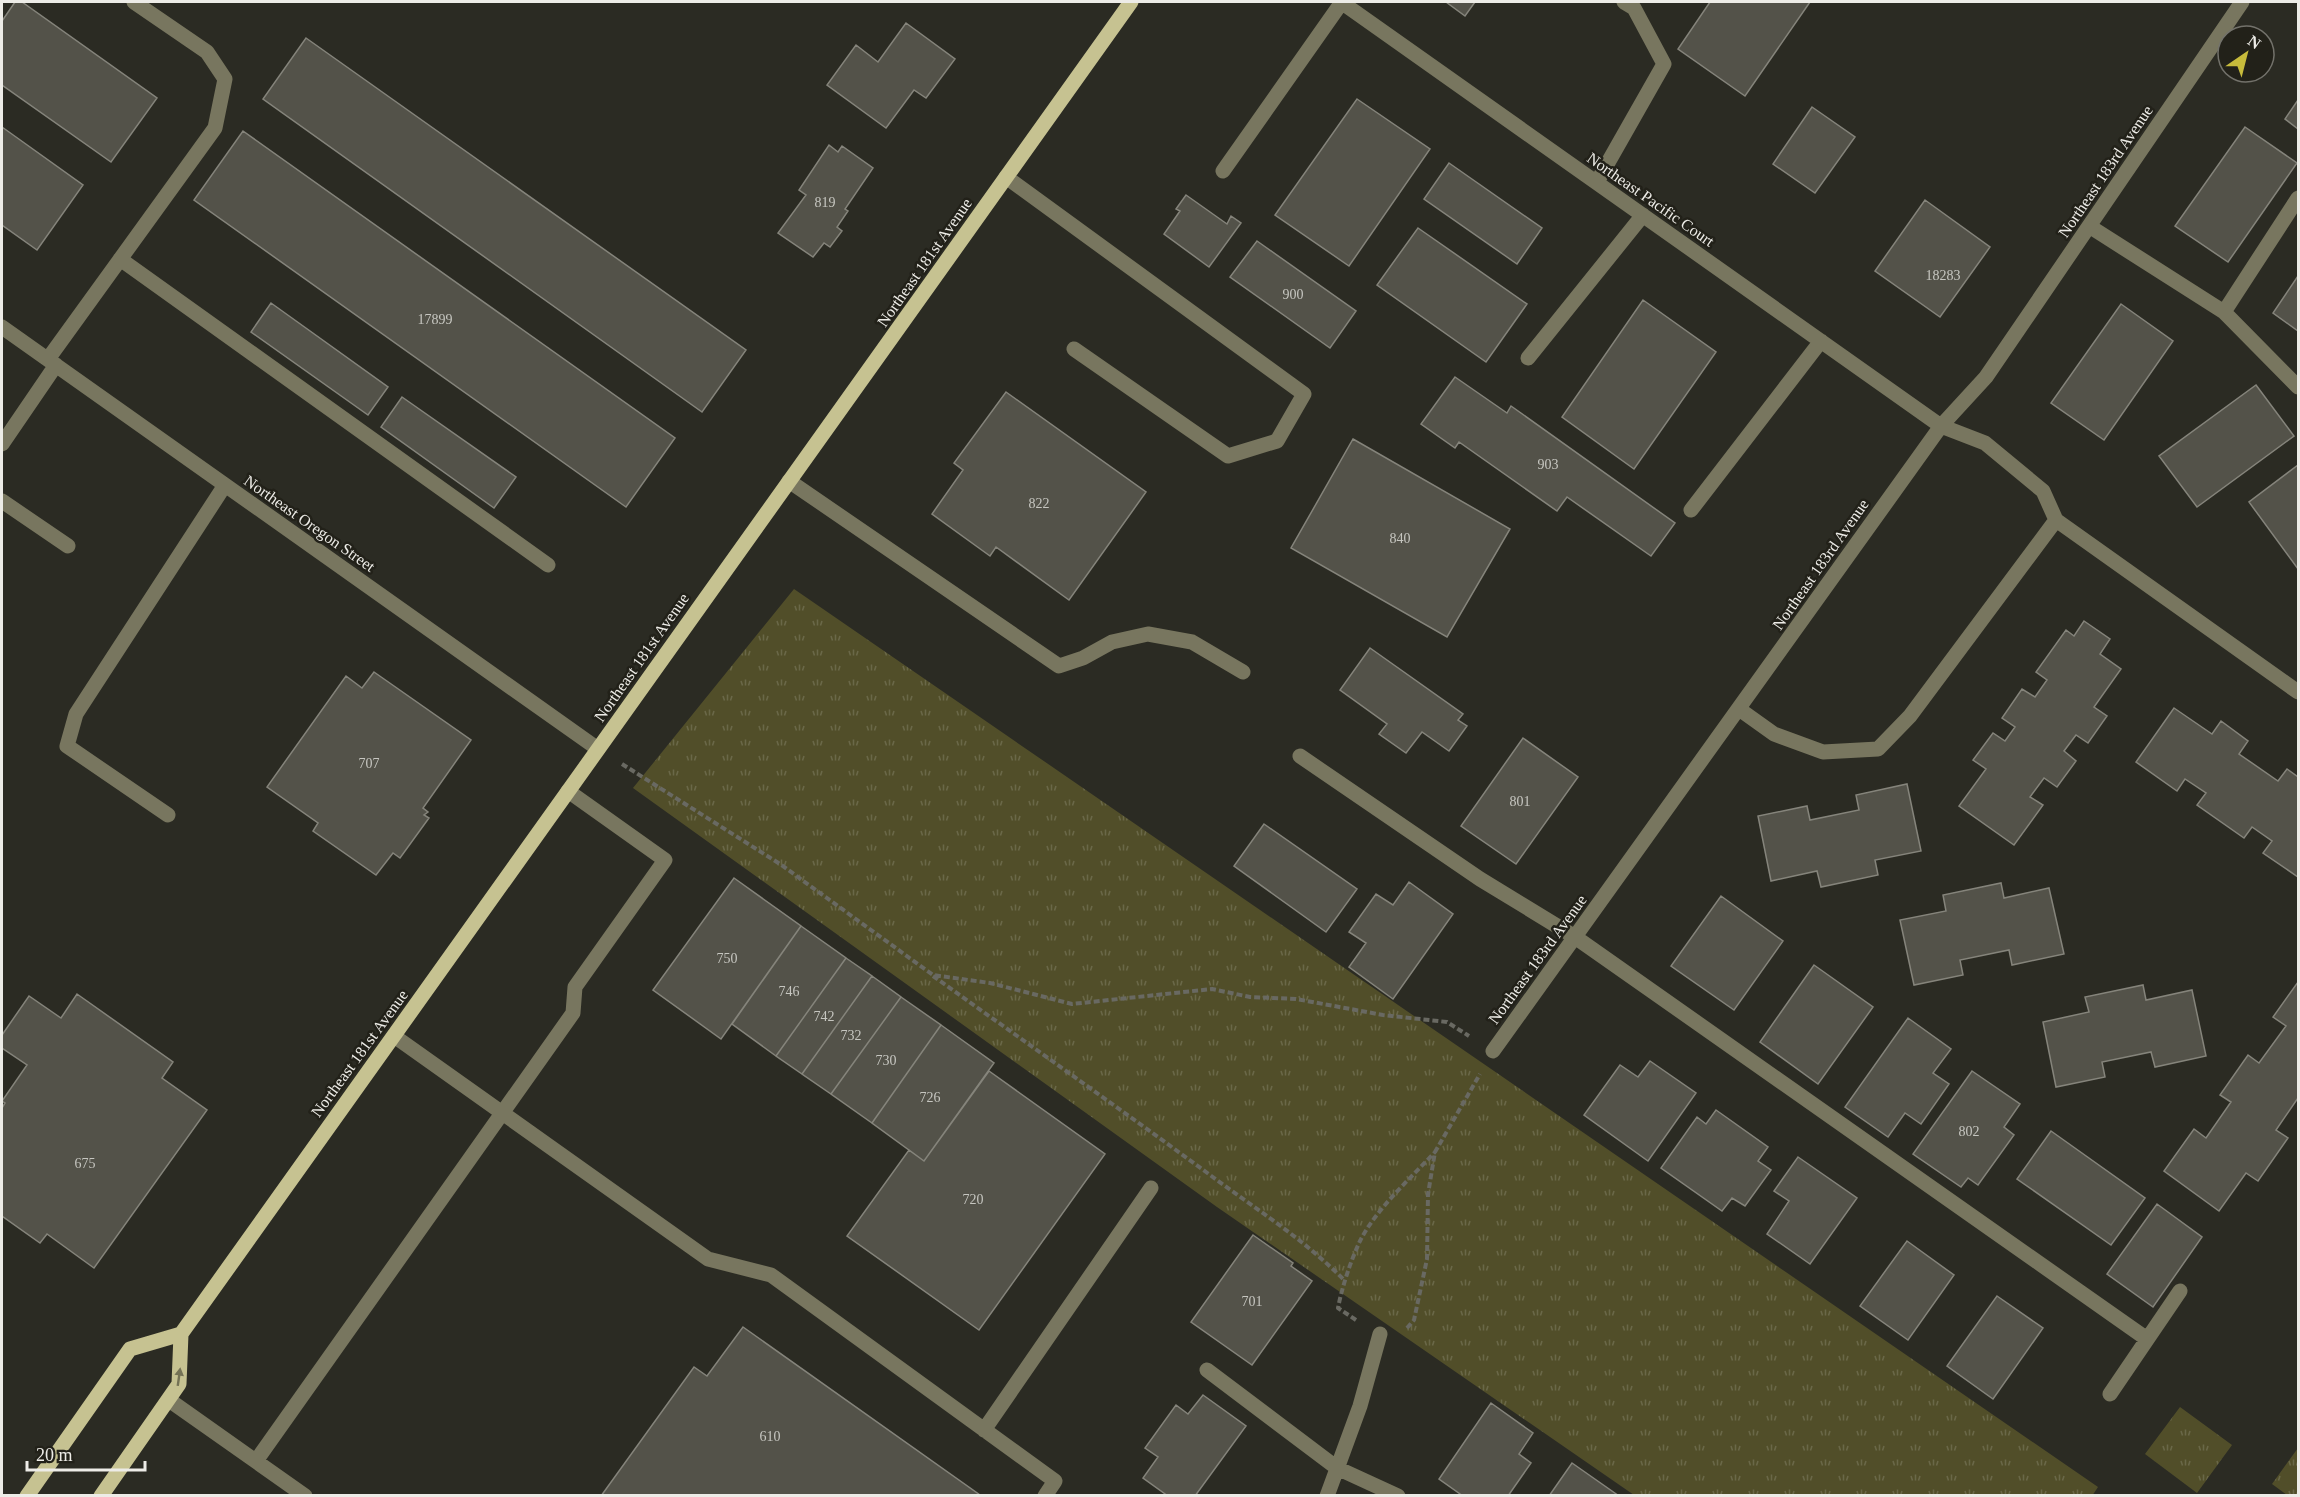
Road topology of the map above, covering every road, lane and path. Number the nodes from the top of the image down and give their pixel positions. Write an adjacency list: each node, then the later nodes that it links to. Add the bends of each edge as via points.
1 (134, 2): 12 (street, via 207,52 225,79 215,128)
2 (1131, 2): 7 (main road, Northeast 181st Avenue)
3 (1342, 2): 6 (street); 8 (street, Northeast Pacific Court)
4 (1624, 2): 8 (street, via 1634,8 1664,63)
5 (2242, 2): 11 (street, Northeast 183rd Avenue)
6 (1223, 171)
7 (1006, 177): 16 (street, via 1304,394 1277,441 1228,456); 22 (main road, Northeast 181st Avenue)
8 (1597, 182): 10 (street, Northeast Pacific Court)
9 (2298, 198): 13 (street)
10 (1643, 215): 15 (street, Northeast Pacific Court); 17 (street)
11 (2089, 226): 13 (street); 20 (street, Northeast 183rd Avenue, via 1986,377)
12 (120, 259): 18 (street); 28 (street)
13 (2224, 312): 19 (street)
14 (2, 327): 18 (street, Northeast Oregon Street)
15 (1821, 341): 20 (street, Northeast Pacific Court); 25 (street)
16 (1074, 349)
17 (1528, 358)
18 (52, 362): 21 (street); 23 (street, Northeast Oregon Street)
19 (2298, 387)
20 (1941, 426): 26 (street, Northeast Pacific Court, via 1985,442 2043,491); 31 (street, Northeast 183rd Avenue)
21 (2, 444)
22 (789, 481): 29 (street, via 1059,666 1112,642 1148,634 1192,642); 32 (main road, Northeast 181st Avenue)
23 (225, 485): 32 (street, Northeast Oregon Street); 35 (street, via 76,714 67,746)
24 (2, 501): 27 (street)
25 (1691, 510)
26 (2056, 520): 30 (street); 31 (street, via 1910,716 1878,749 1823,752 1774,734)
27 (68, 546)
28 (548, 565)
29 (1243, 672)
30 (2298, 692)
31 (1739, 709): 36 (street, Northeast 183rd Avenue)
32 (598, 749): 34 (main road, Northeast 181st Avenue); 37 (path, via 780,864)
33 (1300, 756): 36 (street, via 1480,879)
34 (568, 791): 38 (main road, Northeast 181st Avenue); 40 (street, via 665,860 575,987 573,1013)
35 (168, 815)
36 (1575, 937): 39 (street, Northeast 183rd Avenue); 47 (street)
37 (933, 975): 39 (path, via 990,983 1072,1004 1212,989 1250,997 1296,999 1446,1022); 43 (path, via 1287,1232)
38 (394, 1036): 40 (street); 45 (main road, Northeast 181st Avenue)
39 (1493, 1051): 41 (path, Northeast 183rd Avenue)
40 (502, 1113): 51 (street, via 708,1259 771,1275); 52 (street)
41 (1435, 1152): 43 (path, Northeast 183rd Avenue, via 1375,1219 1360,1241); 46 (path, Northeast 183rd Avenue, via 1428,1194 1427,1259 1414,1320 1410,1328)
42 (1151, 1188): 51 (street)
43 (1345, 1281): 46 (path, Northeast 183rd Avenue, via 1338,1308)
44 (2180, 1291): 47 (street)
45 (181, 1334): 50 (main road, one-way to 45, via 179,1384); 54 (main road, via 130,1349)
46 (1380, 1334): 53 (street)
47 (2147, 1340): 49 (street)
48 (1207, 1370): 53 (street)
49 (2110, 1394)
50 (169, 1400): 52 (street); 55 (main road)
51 (984, 1430): 57 (street, via 1055,1481)
52 (256, 1461): 56 (street)
53 (1337, 1468): 58 (street); 59 (street)
54 (27, 1496)
55 (101, 1496)
56 (305, 1496)
57 (1045, 1496)
58 (1327, 1496)
59 (1398, 1496)

